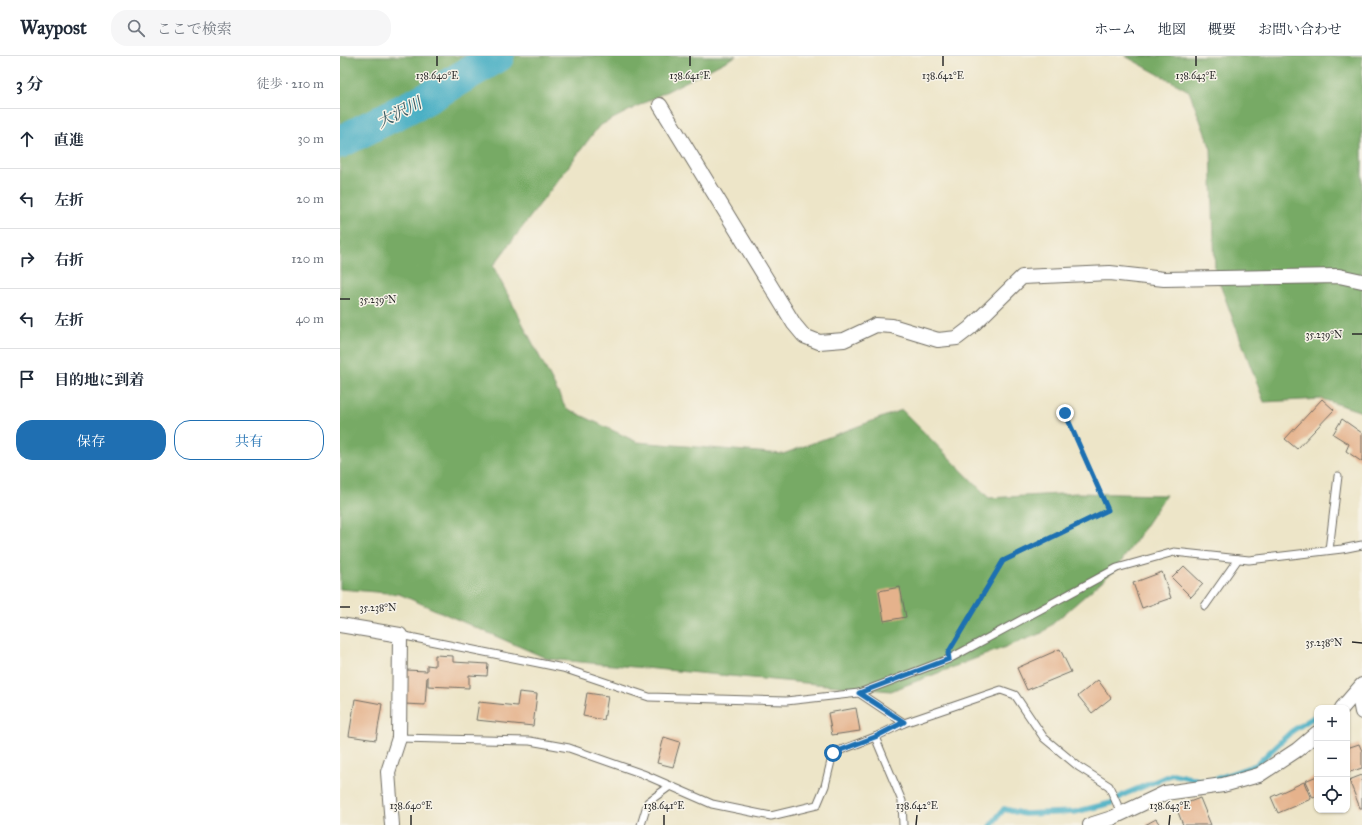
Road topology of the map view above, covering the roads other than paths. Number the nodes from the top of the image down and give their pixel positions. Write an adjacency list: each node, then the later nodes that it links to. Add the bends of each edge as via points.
1 (660, 104): 2 (street, via 794,324 804,336 819,342 844,340 876,325 892,326 938,340 957,338 1022,278 1110,274 1164,279 1339,276)
2 (1362, 281)
3 (1338, 476): 5 (lane)
4 (1362, 545): 5 (lane)
5 (1329, 550): 6 (lane, via 1249,560)
6 (1238, 559): 7 (lane); 11 (lane, via 1174,552 1117,568 949,659)
7 (1205, 606)
8 (340, 625): 9 (street)
9 (400, 635): 11 (lane, via 562,668 649,697 786,701); 17 (street)
10 (1360, 688): 12 (street); 13 (street)
11 (859, 693): 14 (lane)
12 (1345, 705)
13 (1362, 712)
14 (904, 722): 16 (lane); 19 (lane, via 1001,690 1015,695 1044,738 1109,786)
15 (1314, 736): 19 (street, via 1298,750 1259,775 1223,784 1165,793)
16 (875, 737): 18 (lane, via 833,753 825,786 817,805 771,816 712,804); 22 (lane, via 902,801)
17 (399, 738): 18 (lane, via 530,741 569,748); 20 (street, via 388,772)
18 (670, 786): 21 (lane, via 648,802)
19 (1121, 813): 23 (street)
20 (392, 825)
21 (641, 825)
22 (904, 825)
23 (1090, 825)

